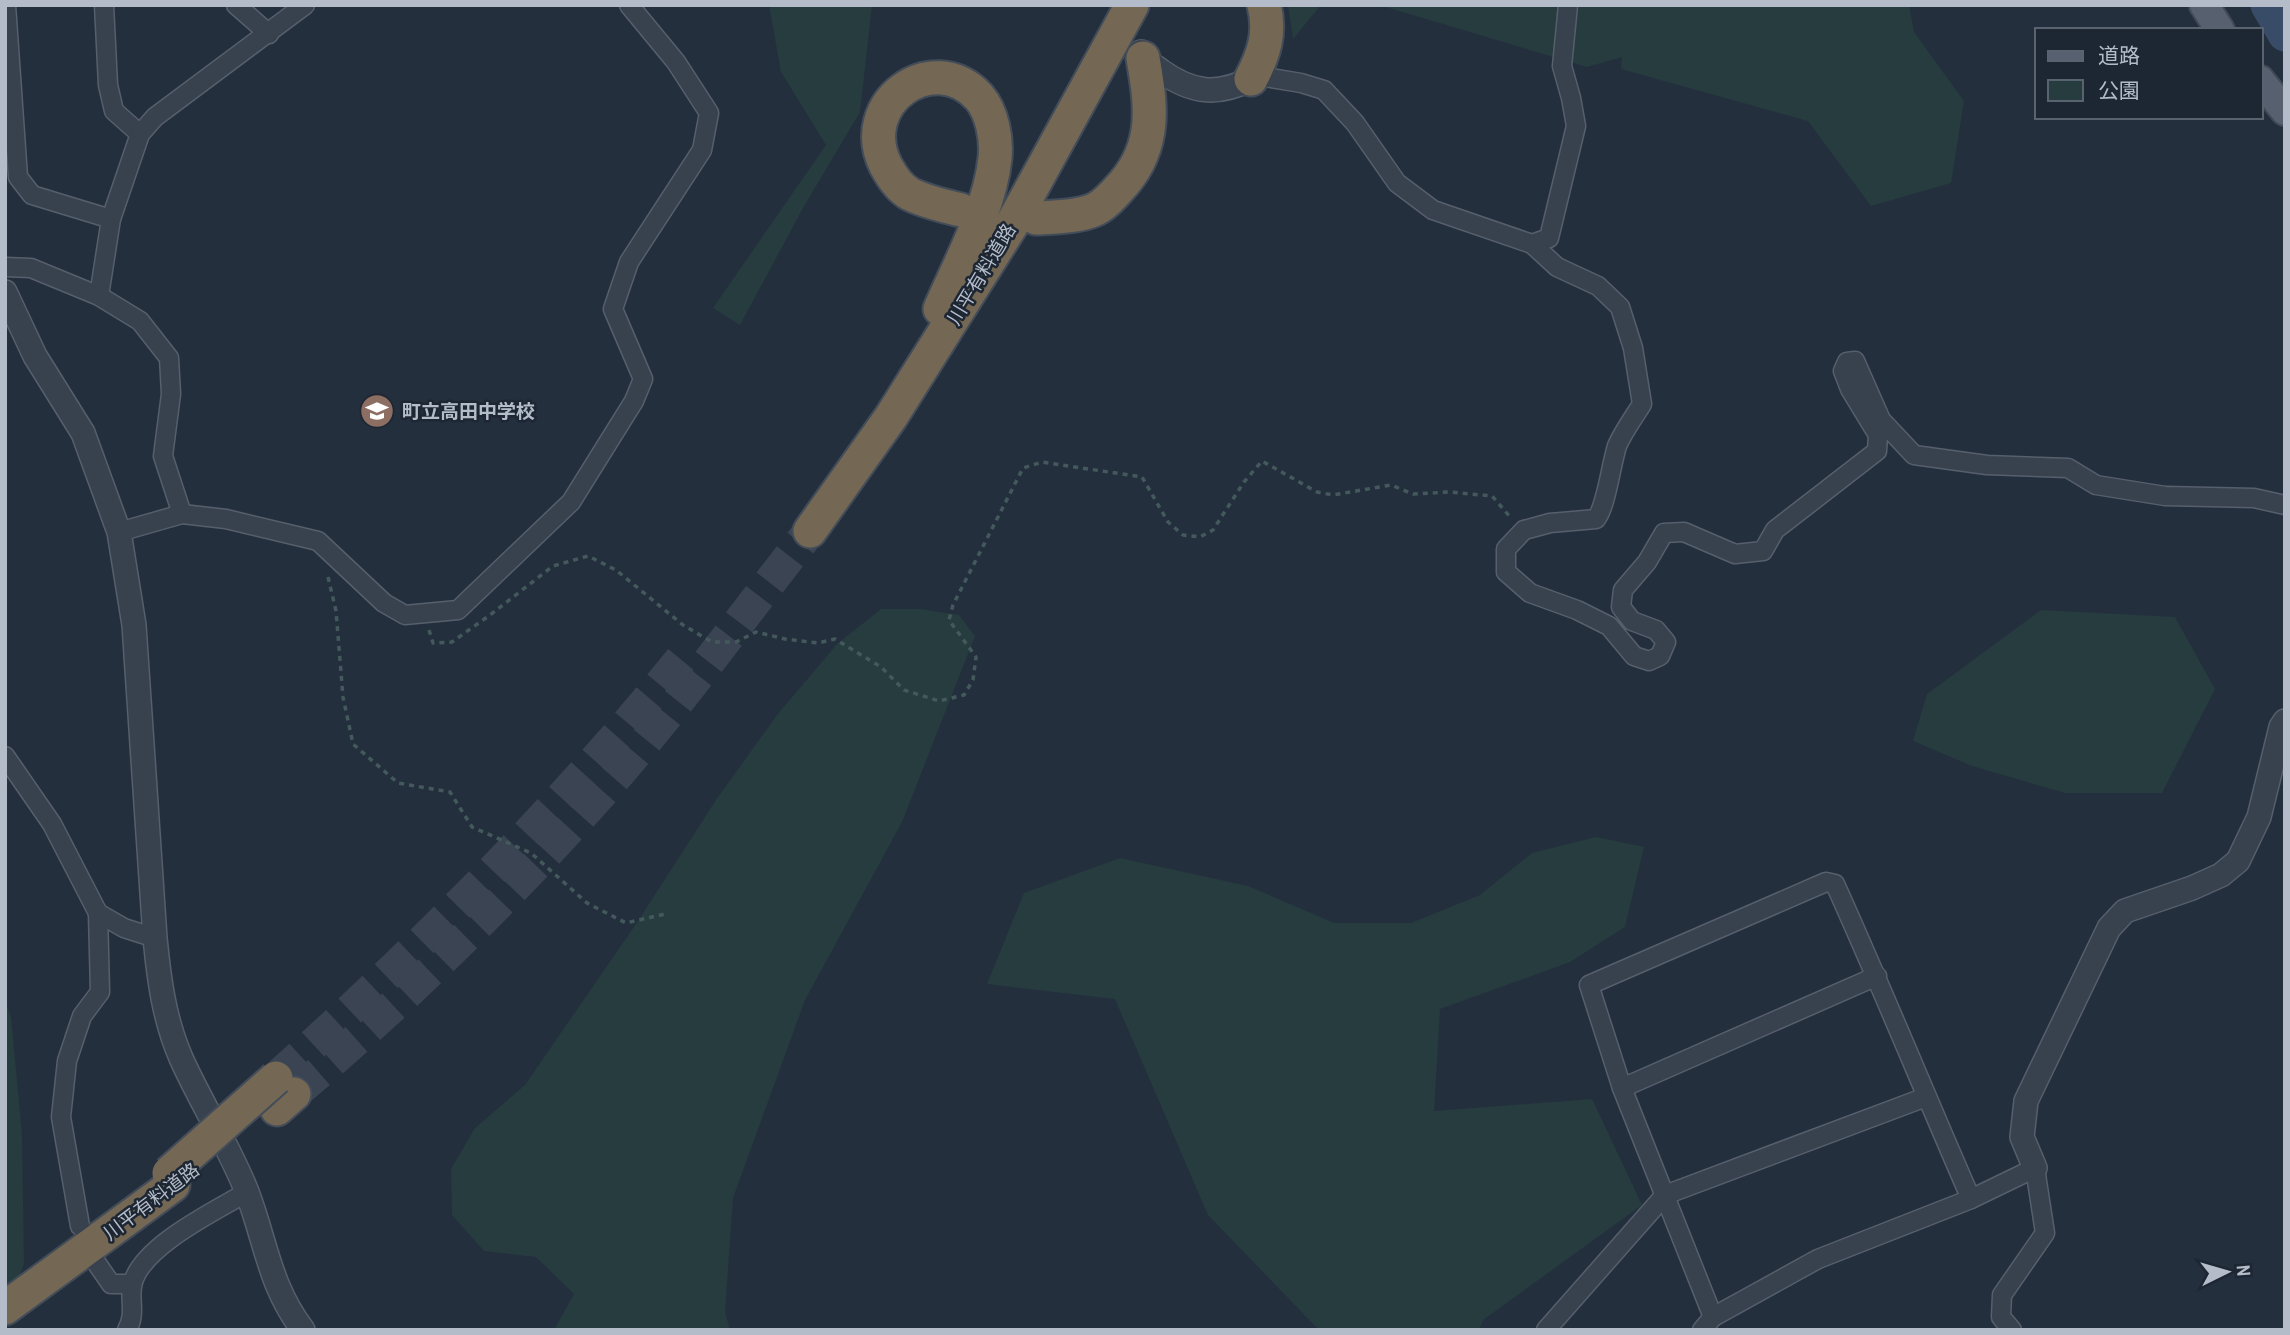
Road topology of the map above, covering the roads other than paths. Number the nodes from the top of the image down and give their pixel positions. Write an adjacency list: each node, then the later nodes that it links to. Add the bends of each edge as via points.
1 (6, 5): 15 (street)
2 (104, 5): 19 (street, via 108,85 114,111)
3 (236, 5): 13 (street)
4 (305, 5): 13 (street)
5 (629, 5): 29 (street, via 676,62 709,113 702,150 629,262 613,309 643,379 571,502 458,610 405,615 384,603 318,541 226,519)
6 (1118, 5): 27 (highway, 川平有料道路)
7 (1132, 5): 22 (highway, 川平有料道路)
8 (1154, 5): 22 (highway)
9 (1264, 5): 16 (highway, via 1267,40)
10 (1568, 5): 23 (street, via 1562,66 1576,125 1549,238)
11 (2204, 5): 12 (main road)
12 (2219, 28)
13 (269, 34): 19 (street, via 155,117)
14 (1141, 52): 16 (street, via 1176,81 1196,88 1214,91); 22 (highway, via 1150,102 1149,133 1132,173 1096,209)
15 (9, 79): 21 (street, via 18,177 32,195)
16 (1251, 79): 23 (street, via 1265,77 1324,90 1355,123 1397,183 1415,197 1433,210)
17 (2262, 82): 18 (main road)
18 (2285, 111)
19 (140, 134): 21 (street)
20 (961, 210): 27 (highway, via 909,193 893,179 877,140 887,103 925,79 948,78 968,86 984,103 994,129 995,157 978,222)
21 (111, 219): 26 (street)
22 (1024, 222): 27 (highway, 川平有料道路, via 891,417 803,526)
23 (1532, 244): 28 (street, via 1556,267 1598,286 1620,307 1633,348 1642,404 1618,443 1602,512 1596,519 1550,523 1522,532 1506,549 1506,572 1530,593 1609,626 1634,656 1649,661 1660,656 1667,642 1656,630 1632,621 1620,607 1623,590 1664,533 1684,533 1735,554 1763,551 1775,530 1877,451 1878,435 1843,371 1847,362 1855,361 1881,420 1914,455 1987,465 2068,468 2096,485 2165,496 2254,498)
24 (5, 267): 26 (street, via 31,268)
25 (5, 292): 30 (street, via 35,356 83,433)
26 (99, 296): 29 (street, via 141,321 169,358 171,394 163,456)
27 (935, 321)
28 (2285, 505)
29 (182, 514): 30 (street)
30 (119, 532): 34 (street, via 134,625)
31 (2285, 721): 39 (street, via 2259,817 2238,861 2211,880 2126,911 2109,928 2026,1101 2022,1137)
32 (5, 756): 33 (street, via 52,824)
33 (98, 913): 34 (street); 44 (street, via 100,992 82,1016 67,1062 61,1117)
34 (155, 938): 41 (street, via 159,983 180,1056)
35 (1877, 976): 36 (street); 36 (street, via 1835,884 1826,883 1589,985); 38 (street)
36 (1622, 1088): 42 (street)
37 (282, 1093): 40 (highway, 川平有料道路)
38 (1926, 1097): 42 (street); 43 (street)
39 (2035, 1168): 43 (street); 53 (street, via 2045,1233 2002,1295 2001,1317)
40 (171, 1179): 47 (highway, 川平有料道路); 48 (highway, 川平有料道路)
41 (247, 1192): 46 (street, via 169,1239 142,1265); 51 (street, via 274,1280)
42 (1665, 1195): 49 (street); 52 (street)
43 (1971, 1199): 49 (street, via 1818,1259)
44 (80, 1226)
45 (91, 1255): 46 (street, via 111,1284)
46 (132, 1284): 50 (street, via 133,1320)
47 (5, 1289)
48 (5, 1307)
49 (1707, 1324)
50 (127, 1330)
51 (303, 1330)
52 (1546, 1330)
53 (2012, 1330)

